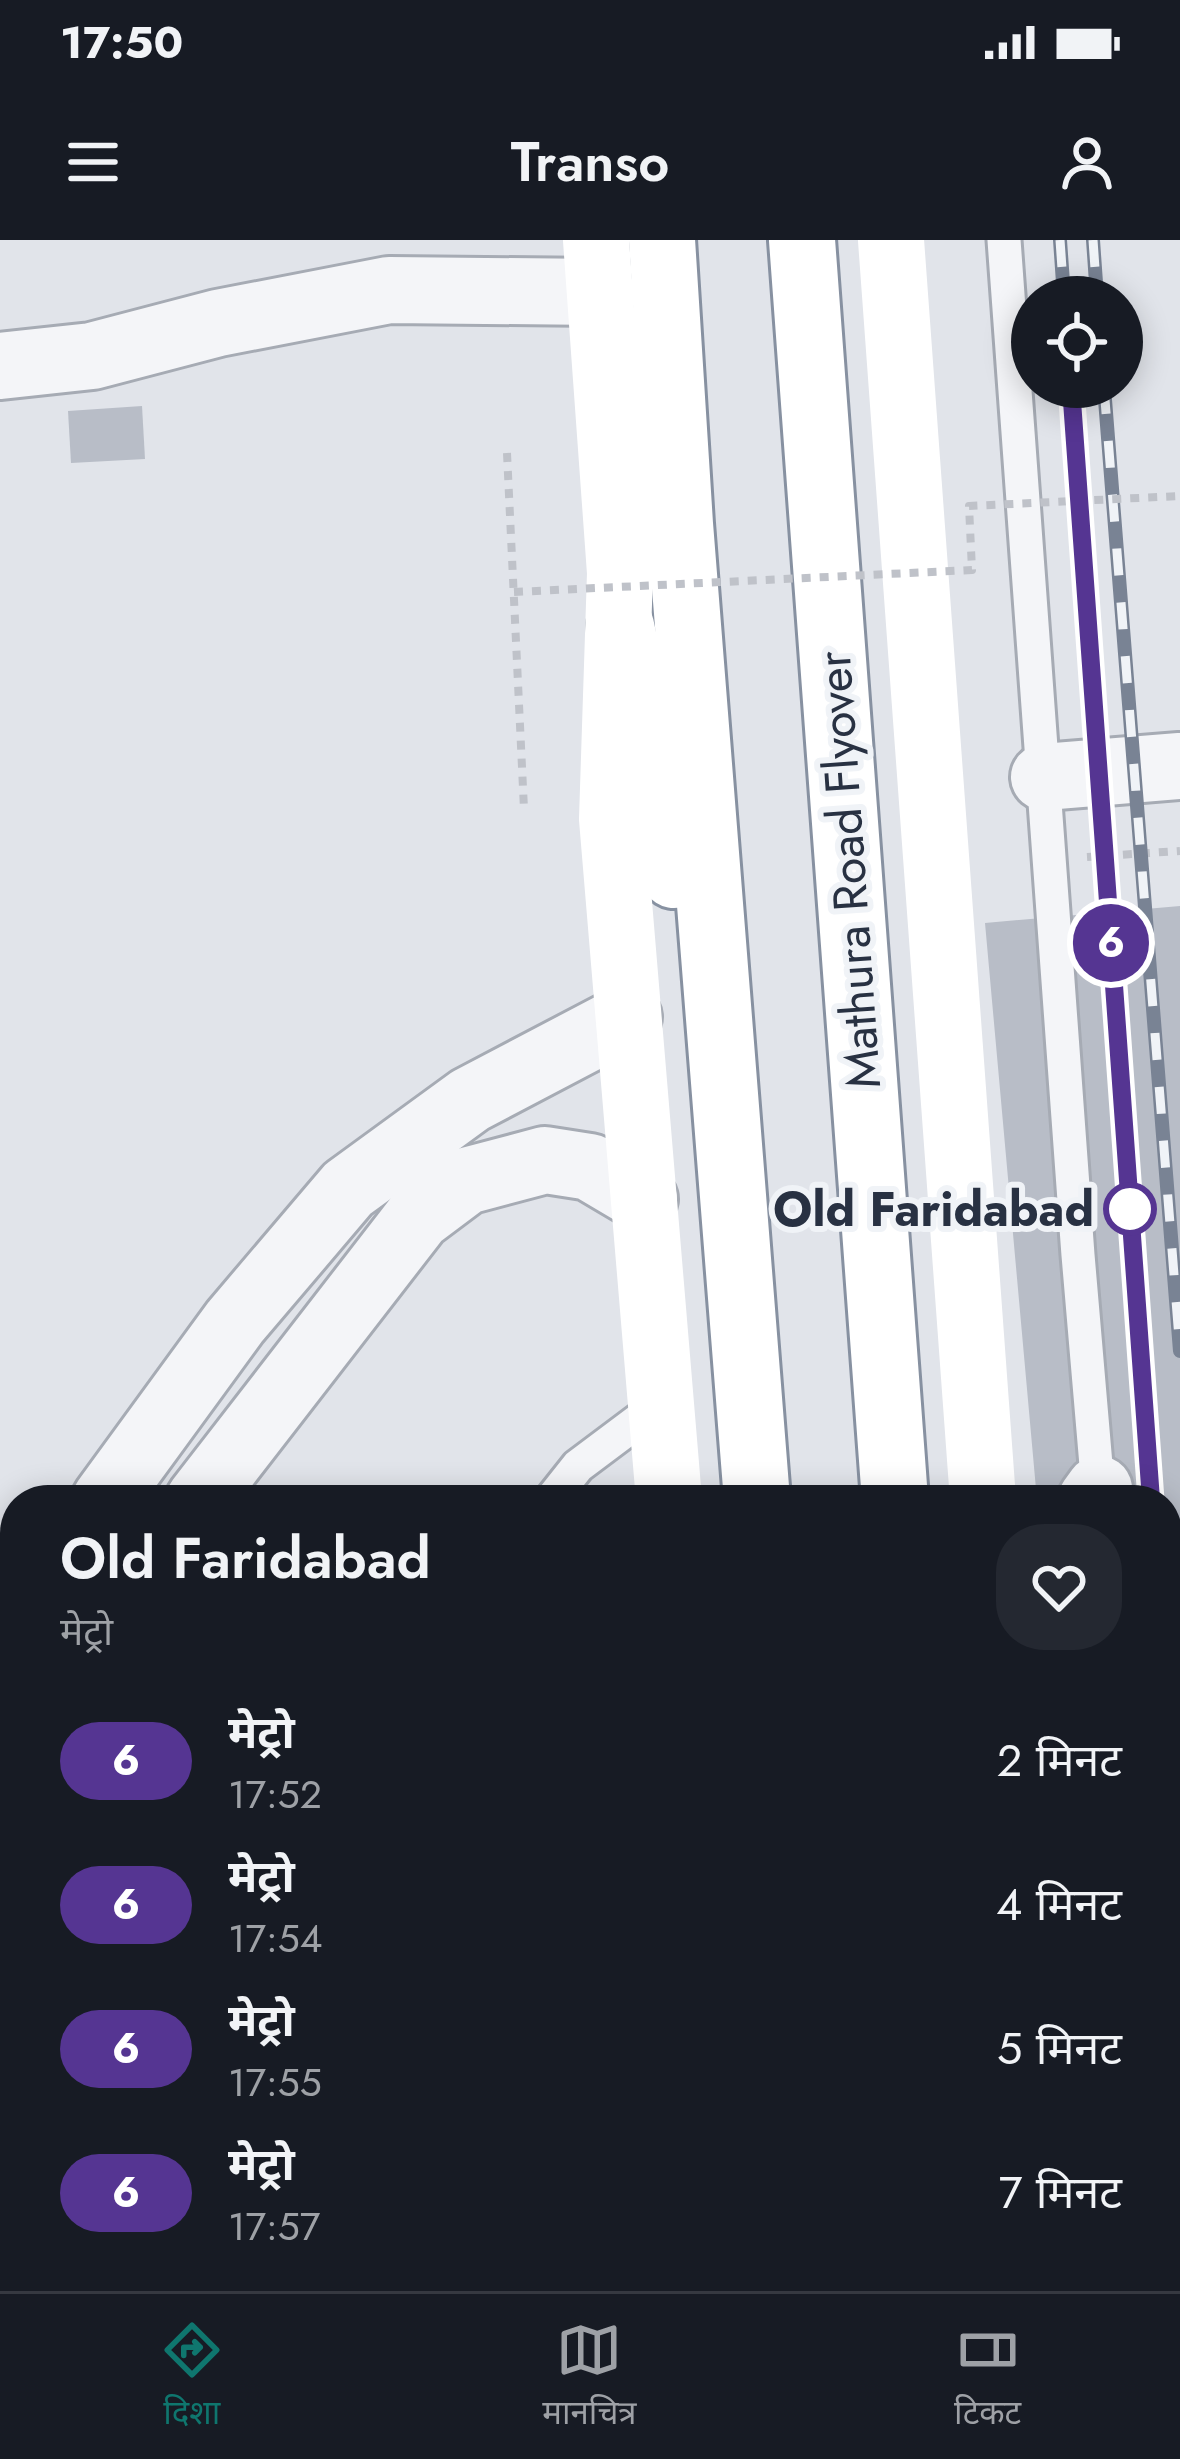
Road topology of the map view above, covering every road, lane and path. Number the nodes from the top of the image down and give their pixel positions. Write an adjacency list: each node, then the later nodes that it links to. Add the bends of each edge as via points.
1 (662, 240): 17 (main road)
2 (802, 240): 25 (main road, Mathura Road Flyover)
3 (891, 240): 26 (main road)
4 (1004, 240): 12 (lane)
5 (598, 266): 6 (street, via 389,290 92,356); 10 (main road)
6 (0, 366)
7 (507, 453): 9 (path)
8 (1180, 496): 9 (path, bridge, via 969,506 972,569)
9 (514, 592): 13 (path)
10 (621, 626): 16 (main road, via 612,819); 17 (main road)
11 (1180, 766): 12 (street)
12 (1044, 777): 15 (lane)
13 (524, 808)
14 (1180, 850): 15 (path)
15 (1050, 860): 27 (lane)
16 (628, 1017): 18 (main road); 20 (street, via 470,1100 348,1190 236,1322)
17 (728, 1106): 24 (main road)
18 (644, 1199): 19 (main road); 21 (street, via 590,1167 544,1160 466,1181 418,1217)
19 (662, 1402): 22 (lane); 23 (main road)
20 (116, 1485)
21 (212, 1485)
22 (563, 1485)
23 (667, 1485)
24 (756, 1485)
25 (894, 1485)
26 (982, 1485)
27 (1095, 1485)

